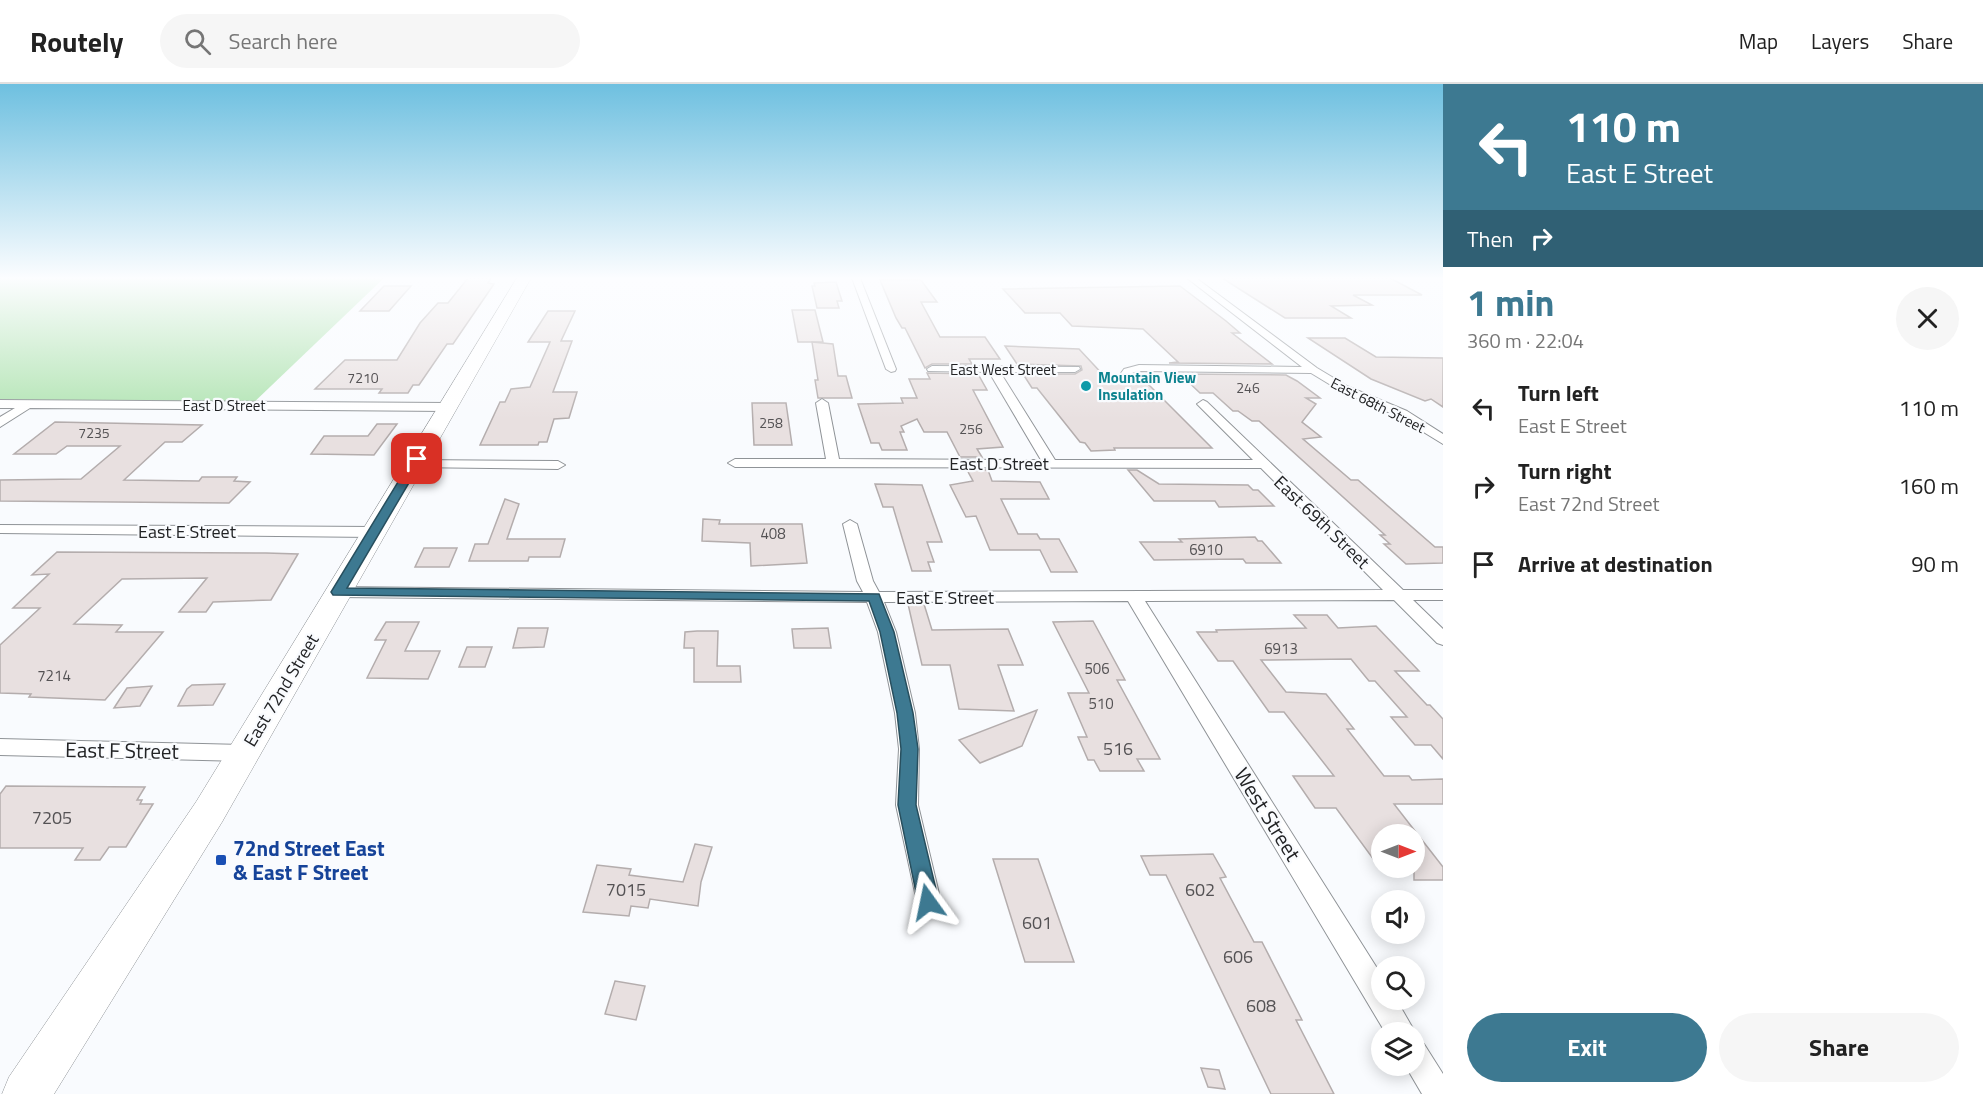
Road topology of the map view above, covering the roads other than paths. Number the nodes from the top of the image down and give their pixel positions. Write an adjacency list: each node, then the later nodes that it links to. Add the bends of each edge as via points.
1 (496, 325): 14 (main road, East 72nd Street)
2 (874, 325): 4 (street)
3 (1254, 325): 8 (street, East 68th Street)
4 (891, 369)
5 (932, 369): 6 (street, East West Street)
6 (992, 369): 7 (street, East West Street); 18 (street)
7 (1075, 369)
8 (1313, 370): 9 (street, East 68th Street, via 1138,368); 16 (street, East 68th Street, via 1403,414)
9 (1125, 376)
10 (822, 403): 20 (street)
11 (0, 404): 12 (street, East D Street)
12 (28, 404): 14 (street, East D Street); 15 (street)
13 (1203, 404): 21 (street, East 69th Street)
14 (447, 407): 19 (main road, East 72nd Street)
15 (0, 423)
16 (1443, 440)
17 (735, 463): 20 (street, East D Street)
18 (1050, 463): 20 (street, East D Street); 21 (street, East D Street)
19 (414, 464): 22 (street); 25 (main road, East 72nd Street)
20 (833, 464)
21 (1262, 464): 27 (street, East 69th Street)
22 (558, 465)
23 (850, 524): 30 (street, via 865,581)
24 (0, 529): 25 (street, East E Street)
25 (373, 532): 26 (main road, East 72nd Street)
26 (338, 592): 30 (street, East E Street); 33 (main road, East 72nd Street)
27 (1398, 595): 28 (street, East E Street); 29 (street, East E Street); 31 (street, East 69th Street)
28 (1443, 595)
29 (1133, 596): 30 (street, East E Street); 35 (street, West Street)
30 (874, 597): 34 (street, via 887,632 905,713 909,749 907,805)
31 (1443, 639)
32 (0, 747): 33 (street, East F Street)
33 (243, 753): 37 (main road, East 72nd Street)
34 (928, 902)
35 (1395, 1022)
36 (1425, 1072): 38 (street)
37 (26, 1094)
38 (1439, 1094)

